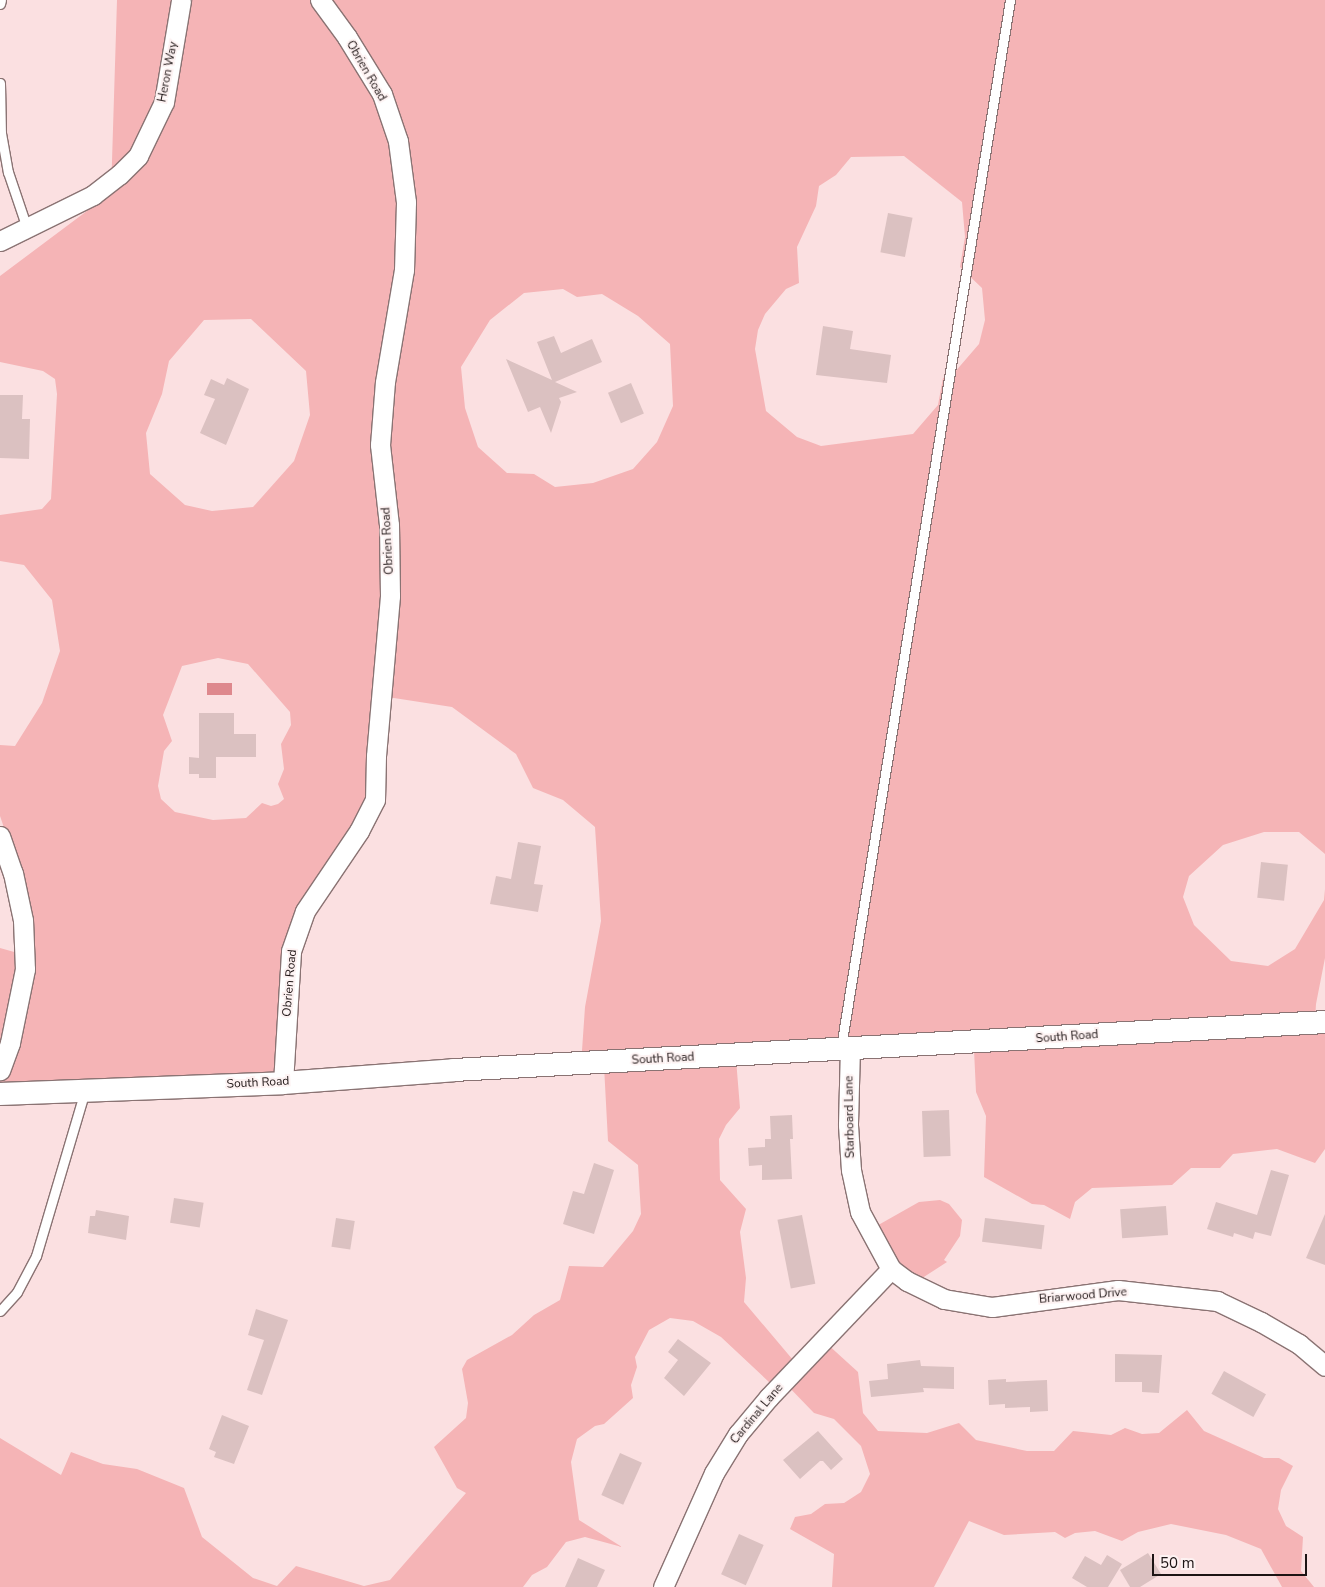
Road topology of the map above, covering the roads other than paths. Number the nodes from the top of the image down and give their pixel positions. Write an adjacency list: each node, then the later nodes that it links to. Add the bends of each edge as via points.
1 (181, 0): 5 (street, Heron Way, via 164,102 138,156 94,195)
2 (320, 0): 11 (street, Obrien Road, via 382,94 398,141 406,202 404,270 385,382 380,445 389,524 390,596 375,800 359,831 305,911 291,951)
3 (1010, 0): 9 (lane)
4 (0, 83): 5 (lane, via 2,134 8,172)
5 (27, 228): 6 (street, Heron Way)
6 (0, 241)
7 (0, 836): 10 (street, via 13,873 23,920 25,969 10,1043)
8 (1325, 1022): 9 (street, South Road, via 956,1044)
9 (845, 1047): 11 (street, South Road); 14 (street, Starboard Lane, via 851,1170 860,1212)
10 (0, 1070)
11 (283, 1082): 12 (street, South Road)
12 (85, 1090): 13 (street, South Road); 15 (lane, via 36,1256 17,1292)
13 (0, 1094)
14 (891, 1269): 16 (street, Briarwood Drive, via 944,1300 992,1307 1118,1290 1217,1301 1299,1344); 17 (street, Cardinal Lane, via 738,1434 714,1473)
15 (0, 1311)
16 (1325, 1366)
17 (663, 1587)

